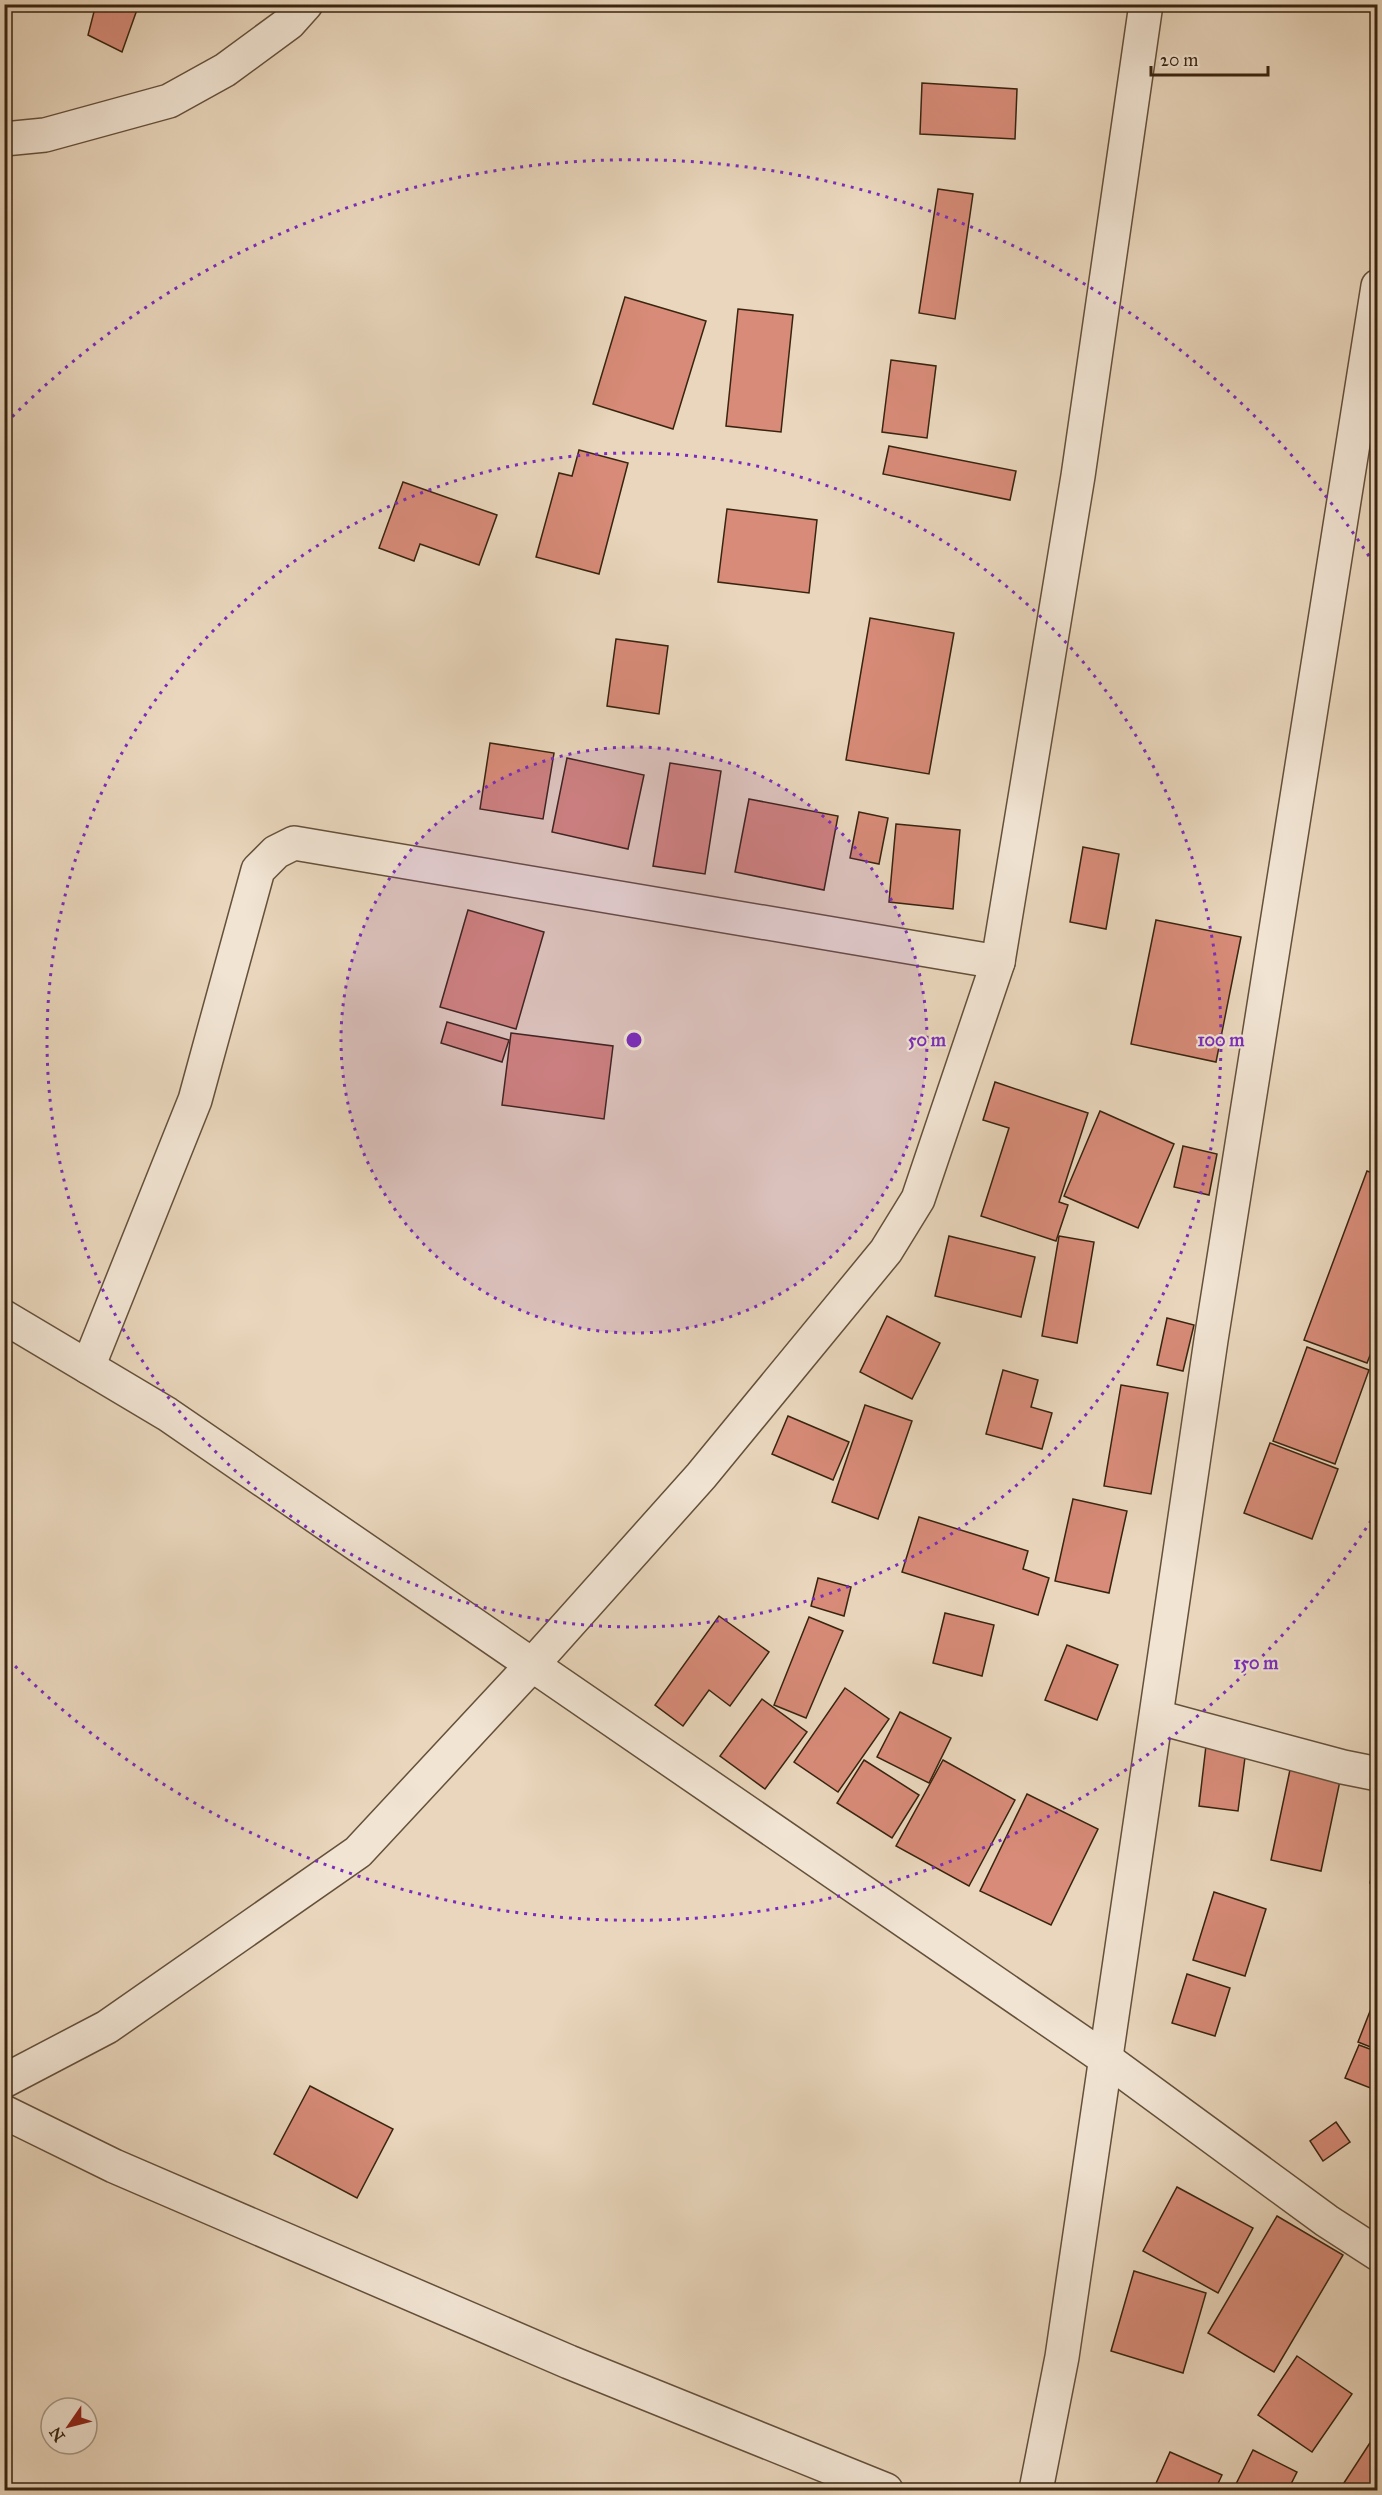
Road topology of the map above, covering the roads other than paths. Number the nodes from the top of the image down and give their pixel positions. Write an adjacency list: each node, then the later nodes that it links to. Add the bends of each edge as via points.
1 (306, 4): 3 (street, via 289,23 225,70 169,101 45,135)
2 (1146, 4): 5 (street, via 1077,476)
3 (4, 139)
4 (1377, 286): 9 (street, via 1213,1328)
5 (998, 962): 7 (street, via 294,843 276,852 258,870 195,1100); 8 (street, via 918,1198 885,1251 701,1476)
6 (4, 1317): 7 (street)
7 (88, 1367): 8 (street, via 167,1414)
8 (532, 1665): 11 (street); 12 (street, via 358,1852 107,2027)
9 (1157, 1717): 10 (street); 11 (street)
10 (1377, 1774)
11 (1106, 2059): 14 (street, via 1327,2222); 16 (street, via 1062,2357)
12 (4, 2081)
13 (4, 2112): 15 (street, via 114,2166 407,2292)
14 (1377, 2254)
15 (886, 2490)
16 (1036, 2490)

